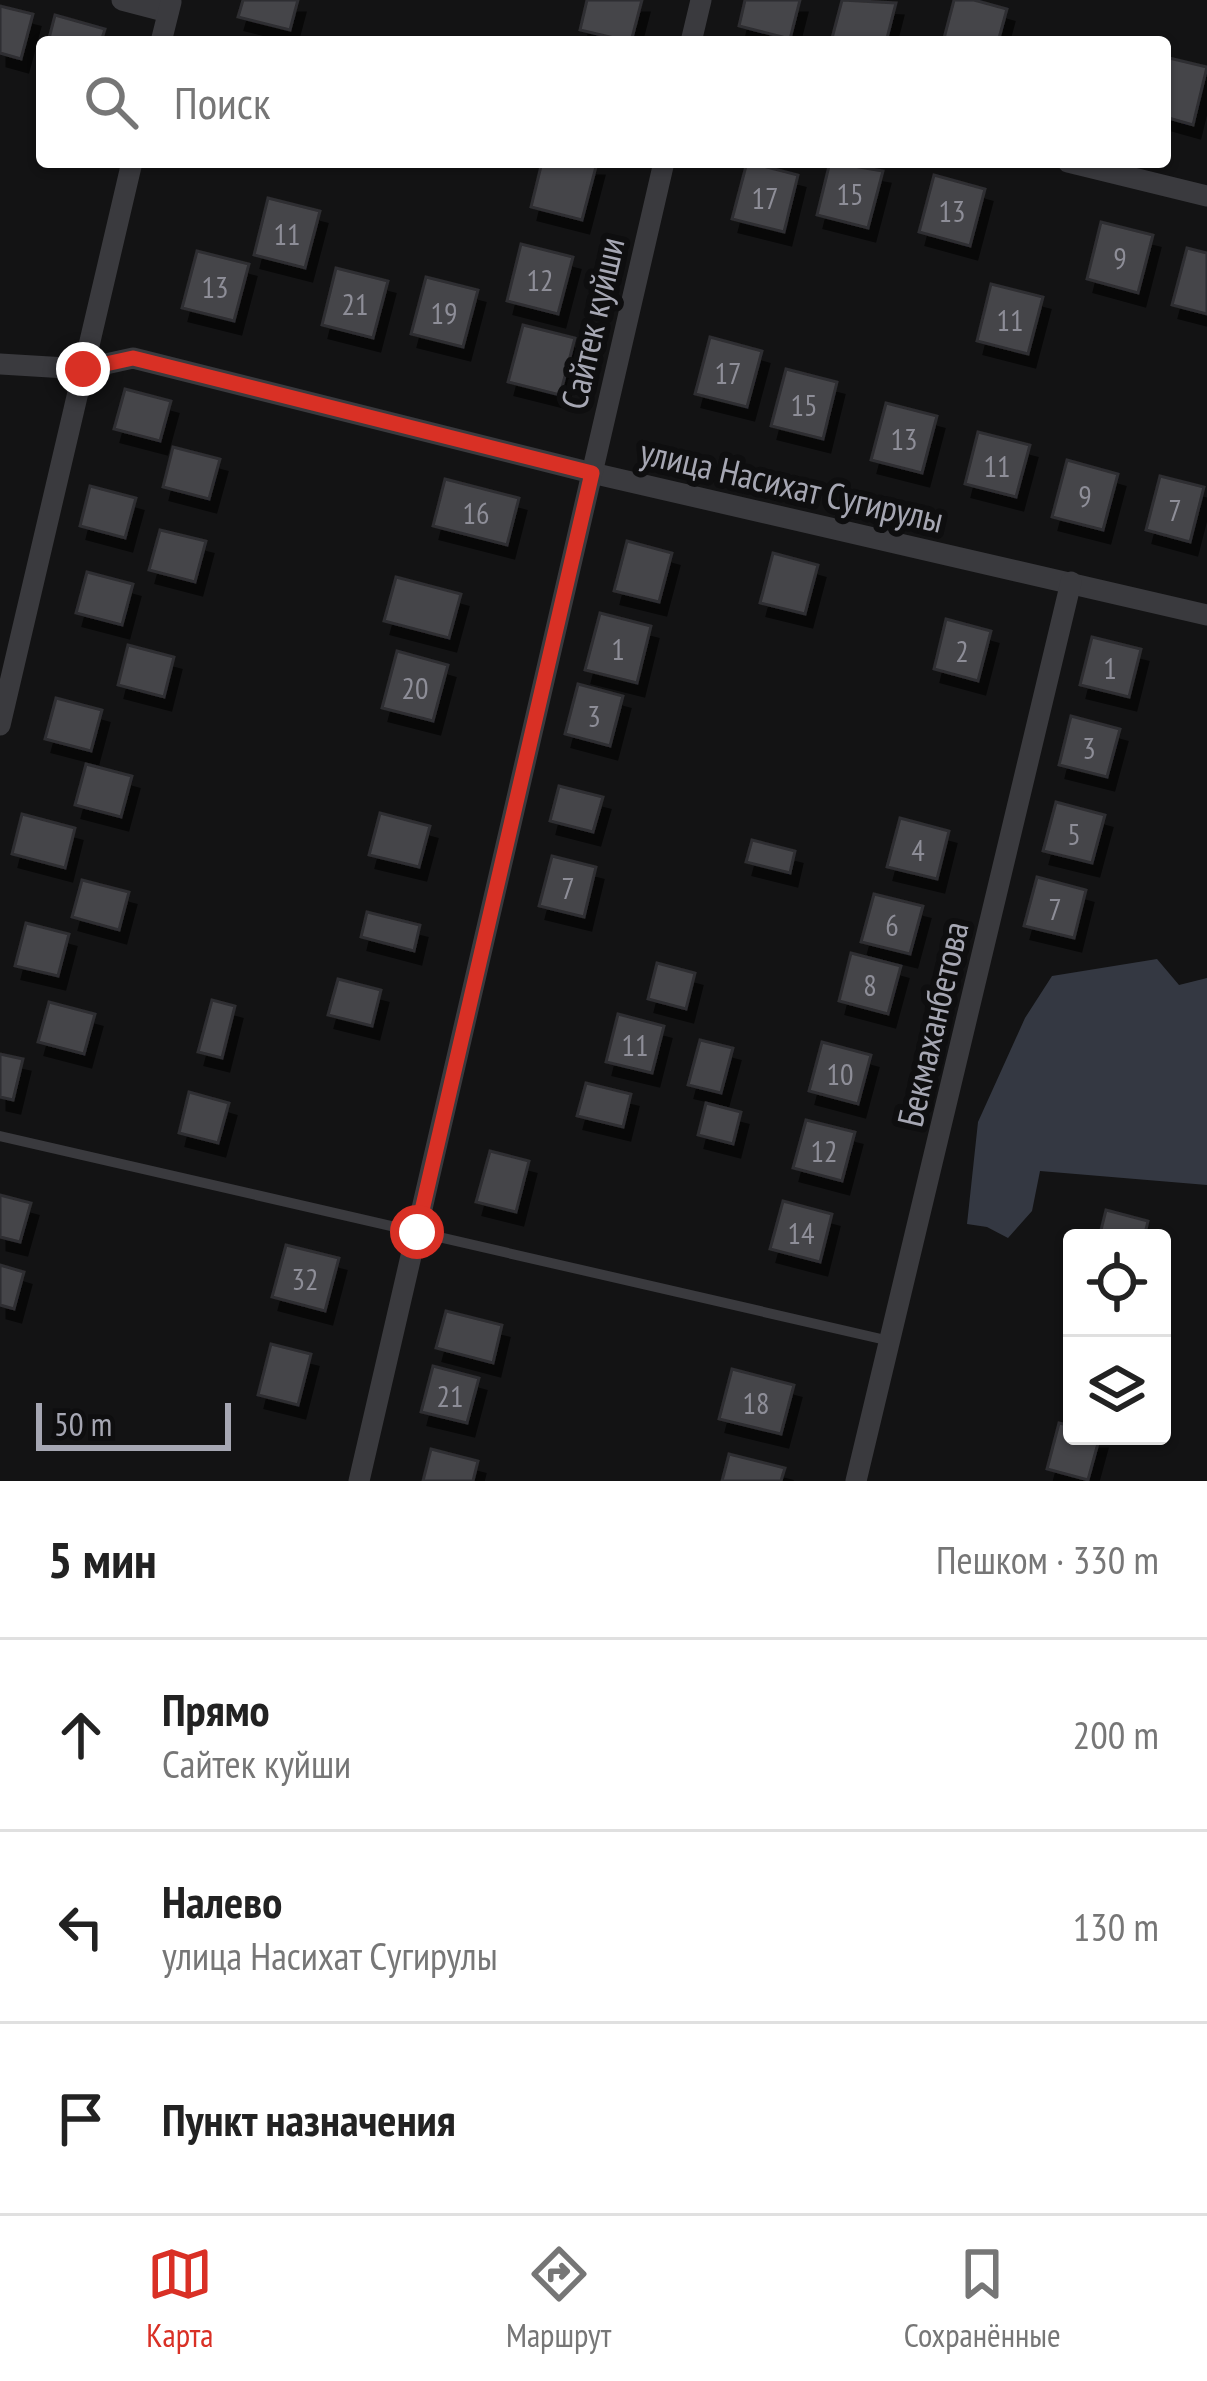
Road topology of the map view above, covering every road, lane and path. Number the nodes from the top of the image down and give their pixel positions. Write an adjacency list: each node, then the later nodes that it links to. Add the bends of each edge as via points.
1 (122, 0): 3 (street)
2 (701, 0): 5 (street)
3 (170, 6): 4 (street)
4 (162, 36)
5 (692, 36)
6 (131, 168): 11 (street)
7 (663, 168): 12 (street, Сайтек куйши)
8 (1092, 168): 9 (street)
9 (1207, 196)
10 (0, 364): 11 (street, улица Насихат Сугирулы)
11 (83, 369): 12 (street, улица Насихат Сугирулы, via 133,358); 15 (street)
12 (592, 473): 13 (street, улица Насихат Сугирулы); 17 (street, Сайтек куйши)
13 (1071, 582): 14 (street, улица Насихат Сугирулы); 18 (street, Бекмаханбетова)
14 (1207, 615)
15 (0, 725)
16 (0, 1136): 17 (lane)
17 (417, 1232): 18 (lane); 19 (street, Сайтек куйши)
18 (890, 1341): 20 (street, Бекмаханбетова)
19 (359, 1481)
20 (856, 1481)

